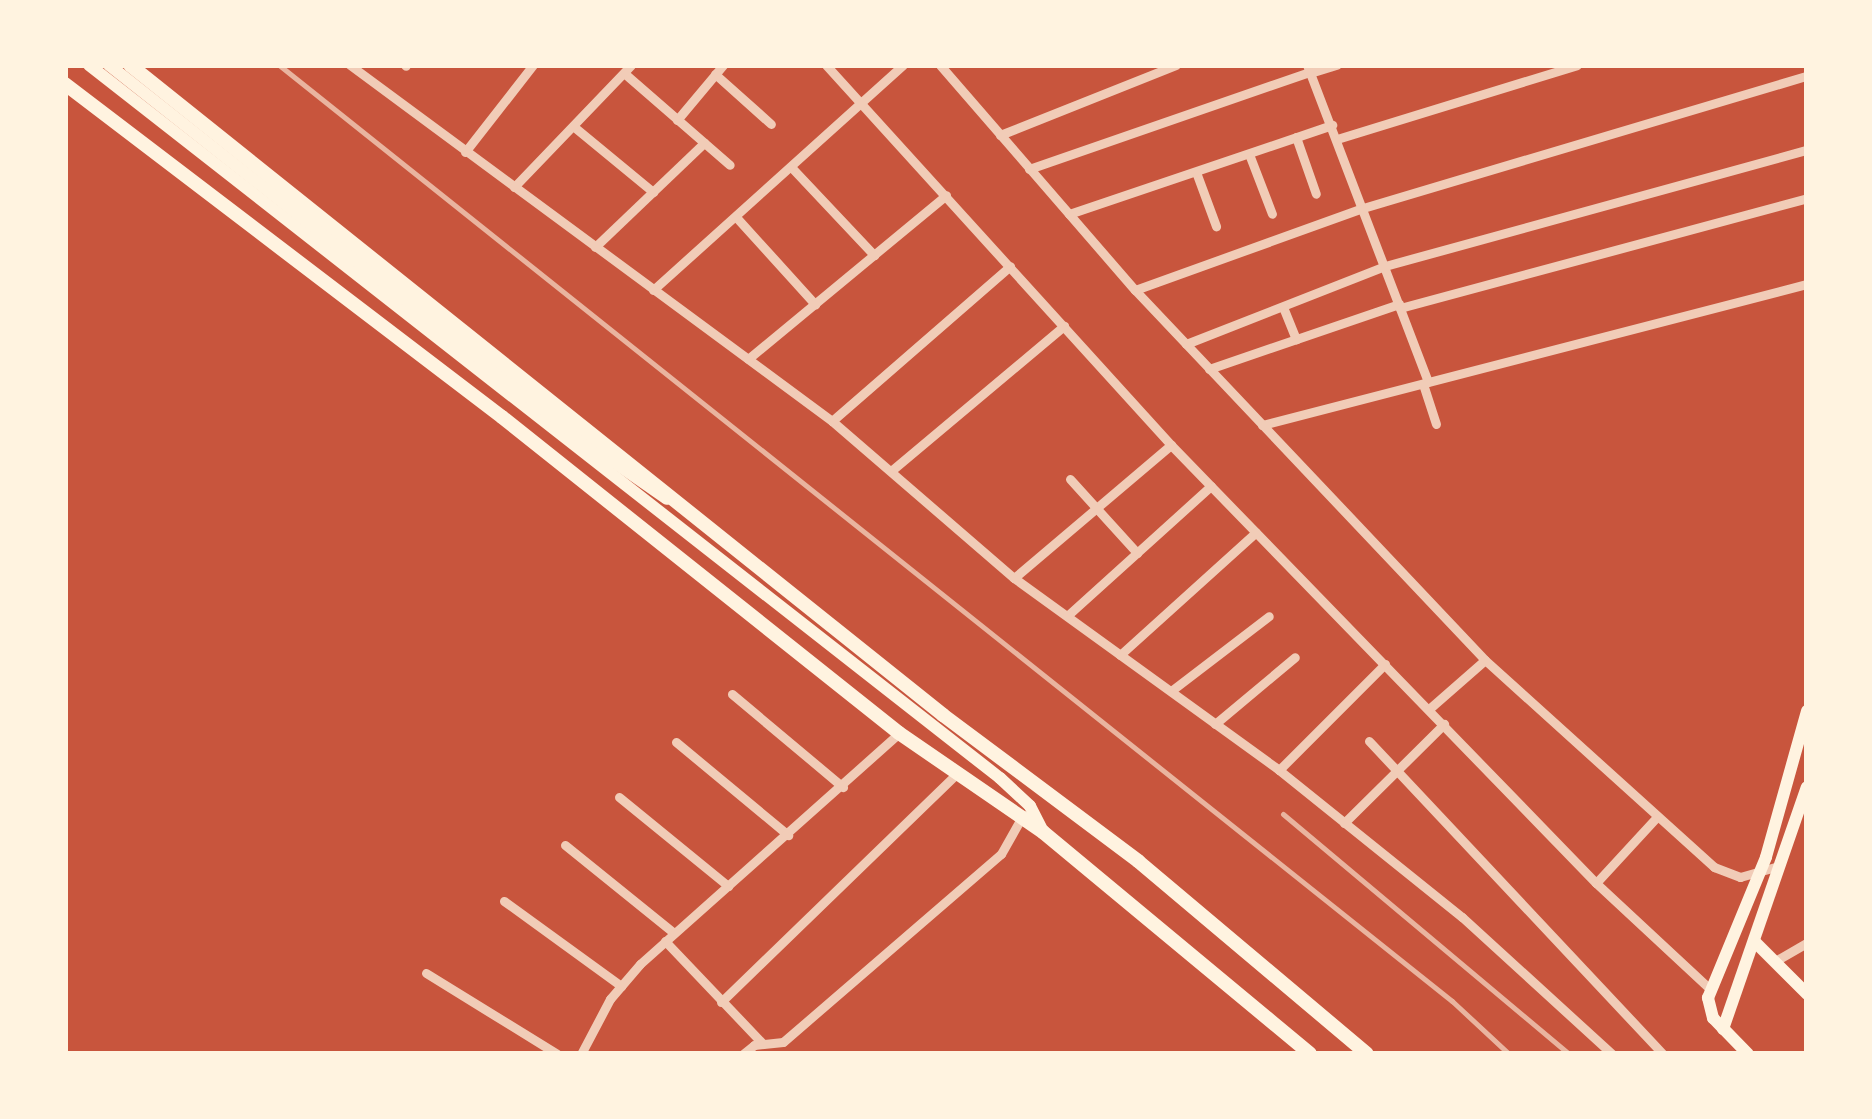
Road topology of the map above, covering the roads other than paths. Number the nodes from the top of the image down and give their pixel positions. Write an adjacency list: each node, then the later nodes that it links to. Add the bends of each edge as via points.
1 (89, 65): 93 (main road)
2 (108, 65): 67 (main road, via 588,444)
3 (130, 65): 67 (highway)
4 (350, 65): 28 (street)
5 (533, 65): 28 (street)
6 (723, 65): 15 (street)
7 (826, 65): 18 (street)
8 (1176, 65): 23 (street)
9 (1337, 65): 14 (street)
10 (1577, 65): 25 (street)
11 (902, 66): 18 (street)
12 (946, 66): 23 (street)
13 (627, 68): 19 (street); 21 (street)
14 (1309, 70): 22 (street); 32 (street)
15 (716, 74): 19 (street); 20 (street)
16 (1807, 76): 39 (street)
17 (65, 84): 84 (highway, via 502,417)
18 (864, 105): 31 (street); 37 (street)
19 (678, 120): 26 (street)
20 (772, 124)
21 (573, 126): 34 (street); 35 (street)
22 (1332, 126): 24 (street); 25 (street)
23 (1000, 135): 32 (street)
24 (1296, 138): 29 (street); 36 (street)
25 (1338, 138): 39 (street)
26 (704, 143): 30 (street); 35 (street)
27 (1807, 150): 47 (street)
28 (466, 152): 34 (street)
29 (1249, 154): 33 (street); 41 (street)
30 (730, 165)
31 (792, 168): 42 (street); 45 (street)
32 (1029, 168): 40 (street)
33 (1196, 172): 40 (street); 43 (street)
34 (514, 187): 44 (street)
35 (652, 192): 44 (street)
36 (1316, 194)
37 (946, 195): 45 (street); 46 (street)
38 (1807, 198): 52 (street)
39 (1363, 208): 47 (street); 50 (street)
40 (1069, 214): 50 (street)
41 (1272, 214)
42 (736, 217): 49 (street); 51 (street)
43 (1216, 226)
44 (596, 248): 49 (street)
45 (874, 255): 51 (street)
46 (1010, 266): 54 (street); 60 (street)
47 (1385, 266): 52 (street); 53 (street)
48 (1807, 284): 59 (street)
49 (653, 290): 57 (street)
50 (1135, 290): 56 (street)
51 (815, 304): 57 (street)
52 (1400, 306): 55 (street); 59 (street)
53 (1283, 307): 55 (street); 56 (street)
54 (1064, 326): 63 (street); 64 (street)
55 (1296, 340): 58 (street)
56 (1186, 344): 58 (street)
57 (748, 360): 60 (street)
58 (1209, 369): 62 (street)
59 (1425, 383): 61 (street); 62 (street)
60 (832, 421): 64 (street)
61 (1436, 424)
62 (1262, 425): 76 (street)
63 (1171, 444): 66 (street); 68 (street)
64 (890, 472): 71 (street)
65 (1070, 480): 68 (street)
66 (1211, 486): 69 (street); 70 (street)
67 (682, 507): 121 (highway, via 1138,862)
68 (1096, 508): 70 (street); 71 (street)
69 (1256, 532): 74 (street); 77 (street)
70 (1137, 553): 72 (street)
71 (1014, 578): 72 (street)
72 (1067, 616): 74 (street)
73 (1269, 616): 78 (street)
74 (1120, 655): 78 (street)
75 (1295, 656): 82 (street)
76 (1485, 660): 80 (street); 94 (street)
77 (1385, 664): 80 (street); 87 (street)
78 (1170, 692): 82 (street)
79 (732, 694): 90 (street)
80 (1430, 709): 83 (street)
81 (1807, 712): 101 (main road)
82 (1215, 724): 87 (street)
83 (1444, 724): 88 (street); 102 (street)
84 (899, 732): 89 (highway); 90 (street)
85 (1369, 741): 88 (street)
86 (676, 742): 98 (street)
87 (1278, 770): 96 (street)
88 (1398, 770): 96 (street); 123 (street)
89 (956, 774): 95 (highway); 114 (street)
90 (843, 787): 98 (street)
91 (1807, 790): 100 (main road)
92 (620, 797): 103 (street)
93 (1030, 806): 95 (street); 97 (main road)
94 (1655, 819): 101 (street, via 1722,873); 102 (street)
95 (1020, 820): 97 (highway); 116 (street, via 1001,854 783,1042)
96 (1344, 822): 122 (street, via 1462,916)
97 (1043, 832): 120 (highway)
98 (788, 834): 103 (street)
99 (565, 845): 105 (street)
100 (1782, 866): 101 (street); 107 (main road)
101 (1761, 872): 112 (main road)
102 (1596, 883): 112 (street)
103 (728, 886): 105 (street)
104 (504, 901): 111 (street)
105 (674, 933): 106 (street)
106 (665, 941): 111 (street); 114 (street)
107 (1755, 942): 109 (main road); 115 (main road)
108 (1807, 943): 109 (street)
109 (1778, 960): 113 (main road)
110 (426, 972): 117 (street)
111 (621, 986): 118 (street)
112 (1710, 990): 115 (main road, via 1709,1008)
113 (1807, 994)
114 (721, 1002): 116 (street)
115 (1723, 1029): 124 (main road)
116 (763, 1045): 119 (street)
117 (557, 1054)
118 (581, 1054)
119 (743, 1054)
120 (1310, 1054)
121 (1368, 1054)
122 (1612, 1054)
123 (1663, 1054)
124 (1748, 1054)

